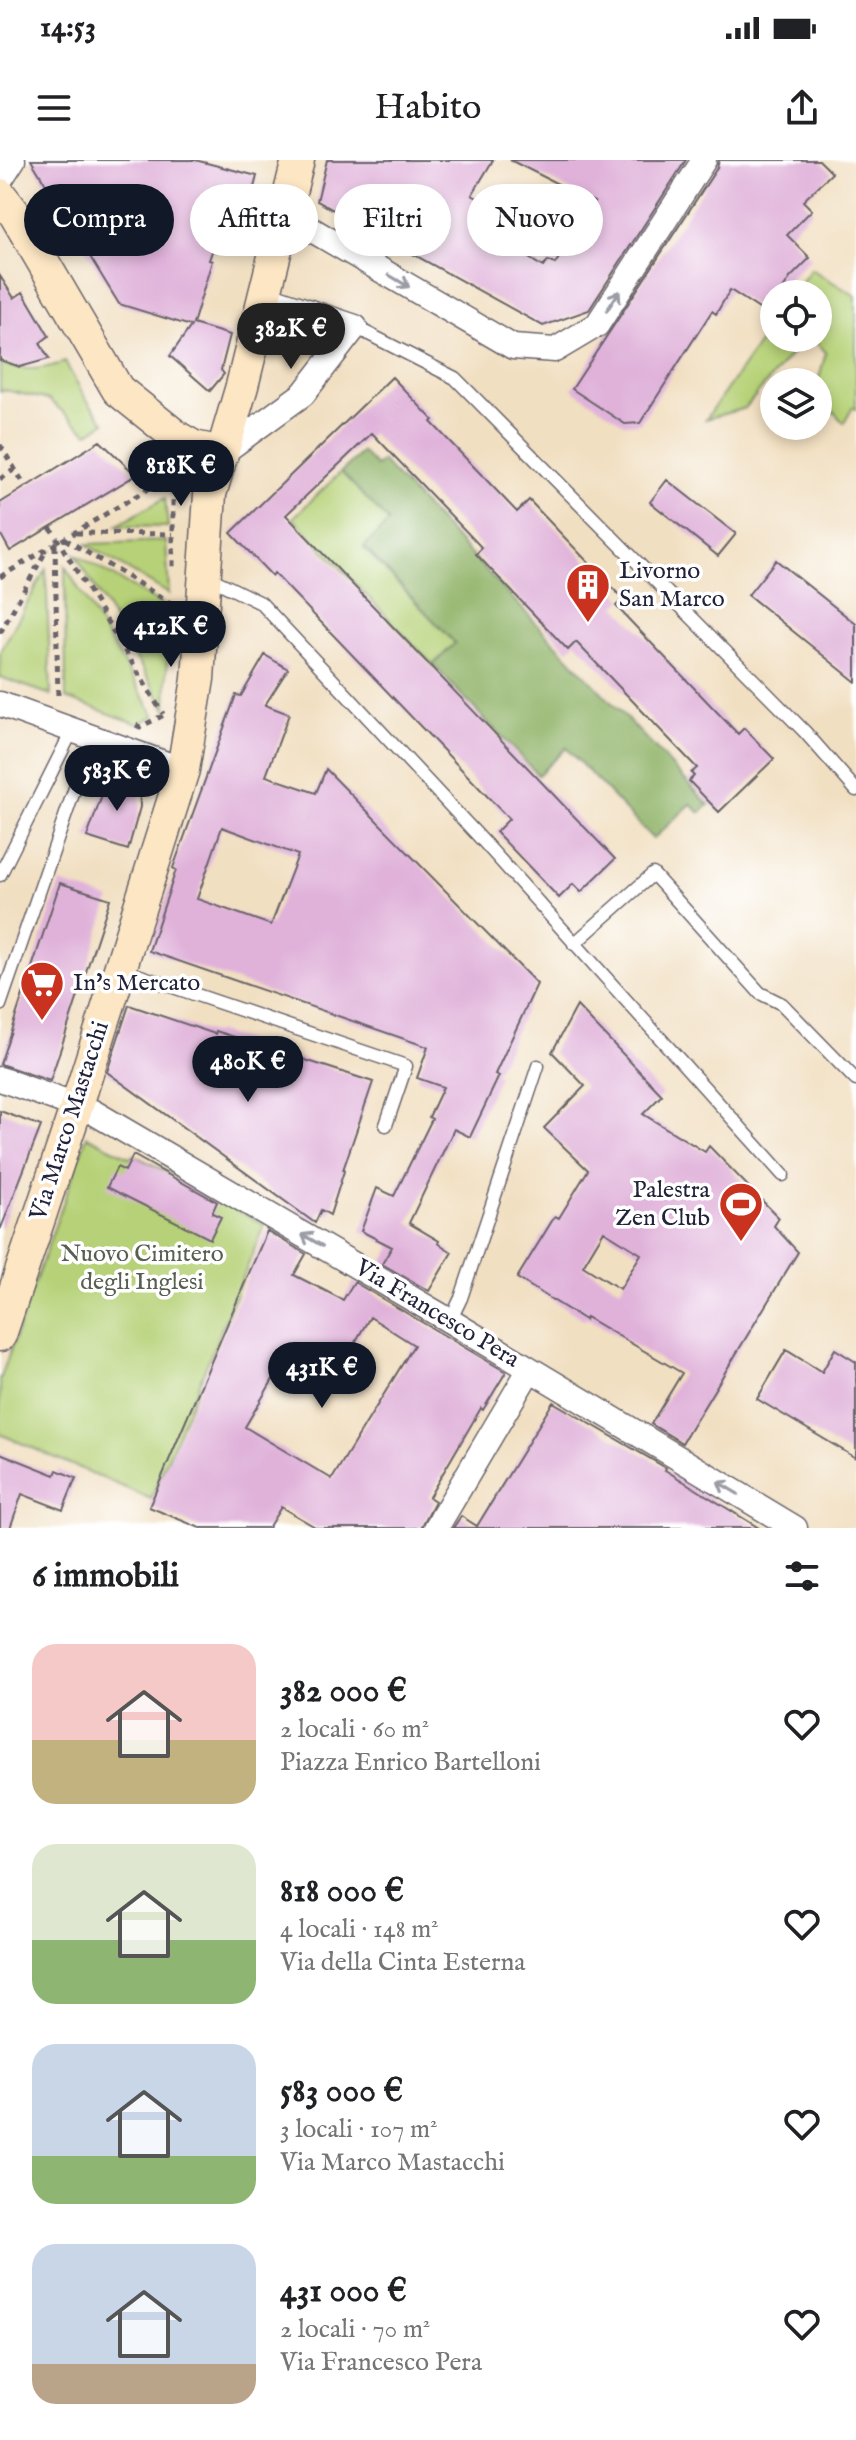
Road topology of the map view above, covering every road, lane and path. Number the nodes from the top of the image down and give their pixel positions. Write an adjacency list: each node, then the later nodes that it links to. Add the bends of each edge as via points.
1 (13, 160): 4 (street)
2 (298, 160): 5 (street, Via Marco Mastacchi)
3 (704, 160): 7 (street, one-way to 3, via 513,347 555,350 597,325)
4 (0, 180)
5 (291, 184)
6 (0, 195): 12 (street, via 118,390 178,438)
7 (318, 233)
8 (272, 256): 9 (street, Via Marco Mastacchi)
9 (262, 296): 10 (street); 12 (street, Via Marco Mastacchi)
10 (355, 327): 12 (street, via 303,394); 35 (lane, via 455,378)
11 (0, 445): 13 (path)
12 (222, 453): 21 (street, Via Marco Mastacchi)
13 (15, 469): 14 (path); 15 (path)
14 (0, 479)
15 (26, 487)
16 (52, 529): 19 (path)
17 (75, 533): 18 (path); 18 (path, via 161,481 173,484); 19 (path)
18 (173, 534): 21 (path)
19 (60, 542): 20 (path); 24 (path); 28 (path); 31 (path, via 166,713 140,727)
20 (47, 549): 22 (path); 26 (path)
21 (189, 576): 34 (street, Via Marco Mastacchi, via 198,679); 37 (lane, via 261,603)
22 (0, 577)
23 (174, 591): 24 (path)
24 (174, 605): 25 (path)
25 (173, 619)
26 (0, 633)
27 (44, 695): 28 (path)
28 (58, 700): 30 (path)
29 (0, 704): 32 (street)
30 (72, 704)
31 (126, 722)
32 (72, 731): 33 (street); 36 (lane)
33 (96, 739): 34 (street); 39 (lane)
34 (183, 770): 38 (street, Via Marco Mastacchi)
35 (856, 790)
36 (0, 875)
37 (574, 944): 42 (lane, via 653,874 760,993 782,1004); 45 (lane)
38 (120, 969): 43 (street, Via Marco Mastacchi); 44 (lane, via 406,1066)
39 (0, 1005)
40 (538, 1066): 47 (lane)
41 (0, 1079): 43 (street, Via Francesco Pera)
42 (856, 1080)
43 (77, 1105): 46 (street, Via Marco Mastacchi); 47 (street, Via Francesco Pera, one-way to 43)
44 (386, 1125)
45 (783, 1175)
46 (6, 1300): 48 (street, Via Marco Mastacchi)
47 (450, 1321): 49 (street, Via Francesco Pera)
48 (0, 1335)
49 (530, 1369): 50 (street); 51 (street, Via Francesco Pera, one-way to 49)
50 (436, 1528)
51 (795, 1528)

